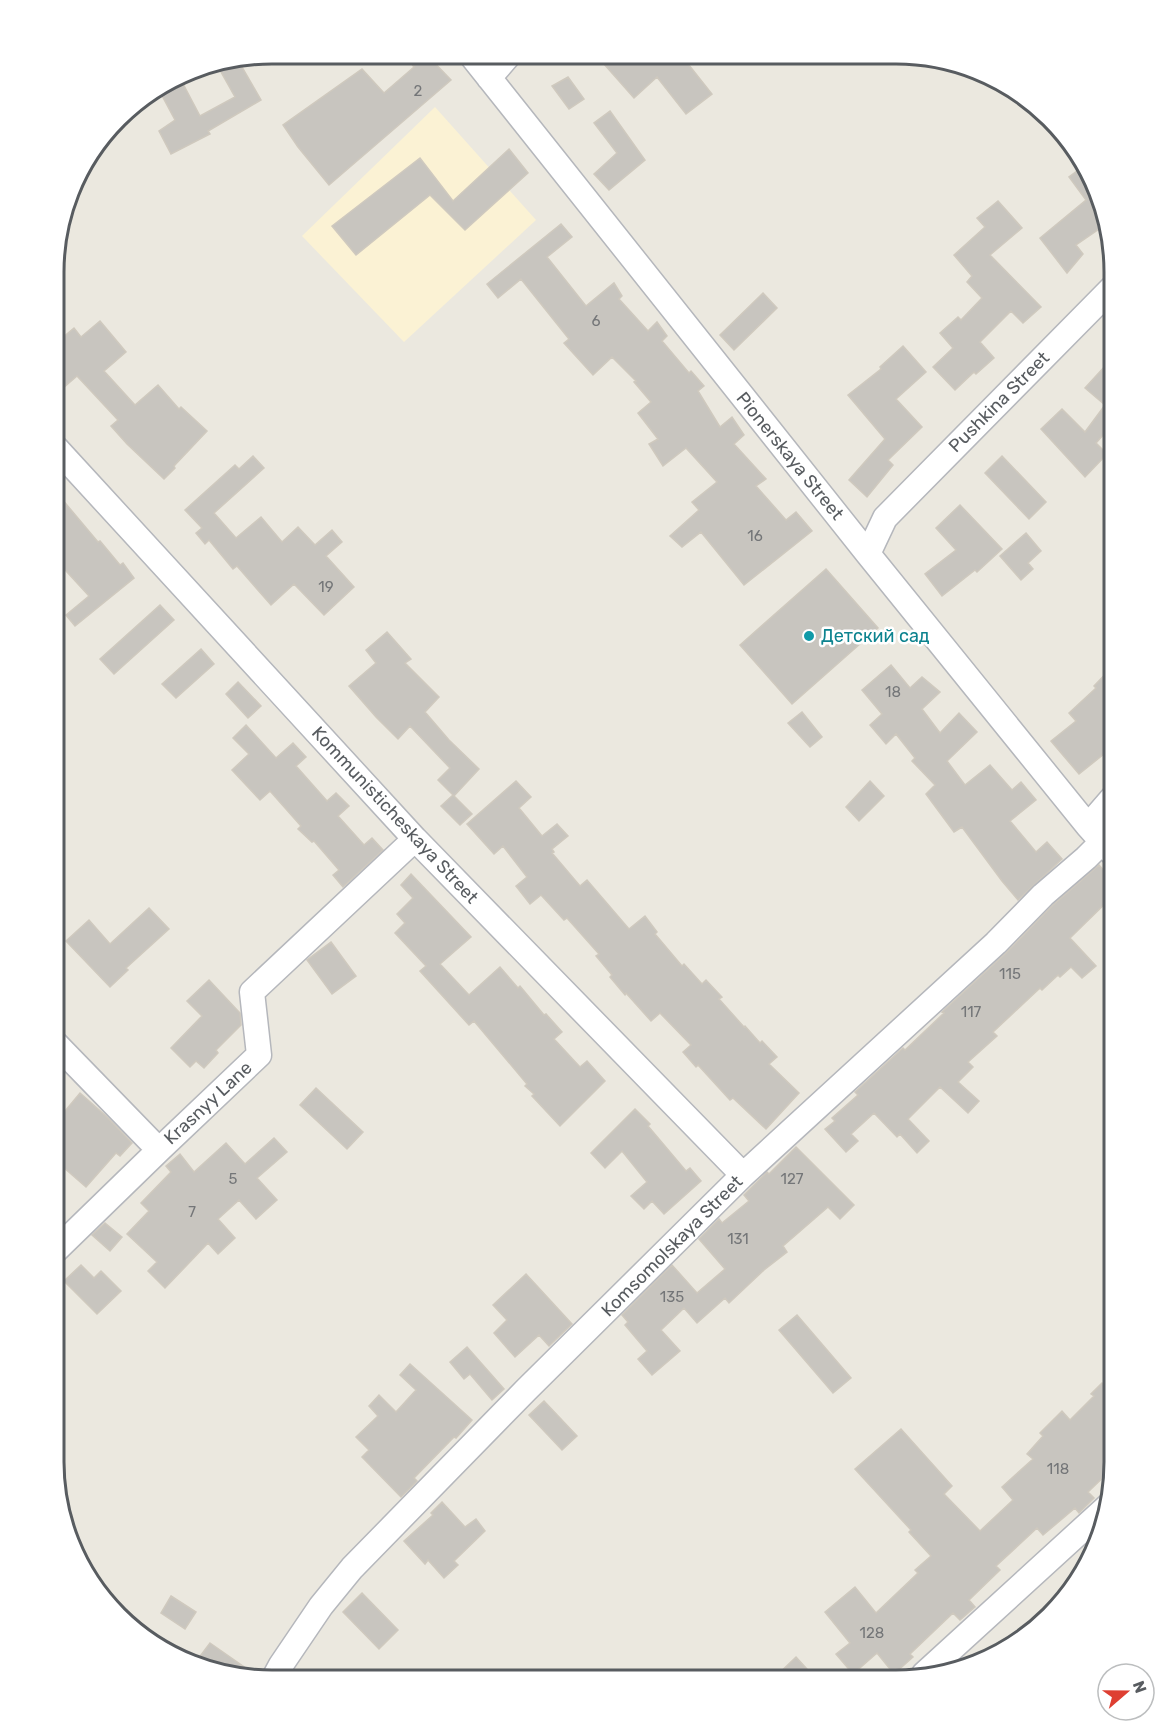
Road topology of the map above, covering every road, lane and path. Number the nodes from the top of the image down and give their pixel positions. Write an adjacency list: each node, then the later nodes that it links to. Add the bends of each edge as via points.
1 (478, 64): 3 (street, Pionerskaya Street)
2 (501, 64): 3 (street)
3 (489, 78): 7 (street, Pionerskaya Street)
4 (1104, 296): 6 (street, Pushkina Street)
5 (64, 457): 9 (street, Kommunisticheskaya Street)
6 (885, 518): 7 (street); 8 (street, Pushkina Street)
7 (840, 519): 8 (street, Pionerskaya Street)
8 (868, 554): 10 (street, Pionerskaya Street)
9 (415, 839): 12 (street, Krasnyy Lane, via 252,992 259,1055); 13 (street, Kommunisticheskaya Street)
10 (1101, 841): 13 (street, Komsomolskaya Street, via 988,951)
11 (64, 1052): 12 (street)
12 (159, 1150): 14 (street, Krasnyy Lane)
13 (743, 1175): 17 (street, Komsomolskaya Street, via 352,1568)
14 (64, 1242)
15 (1095, 1518): 16 (street)
16 (932, 1666)
17 (278, 1670)

